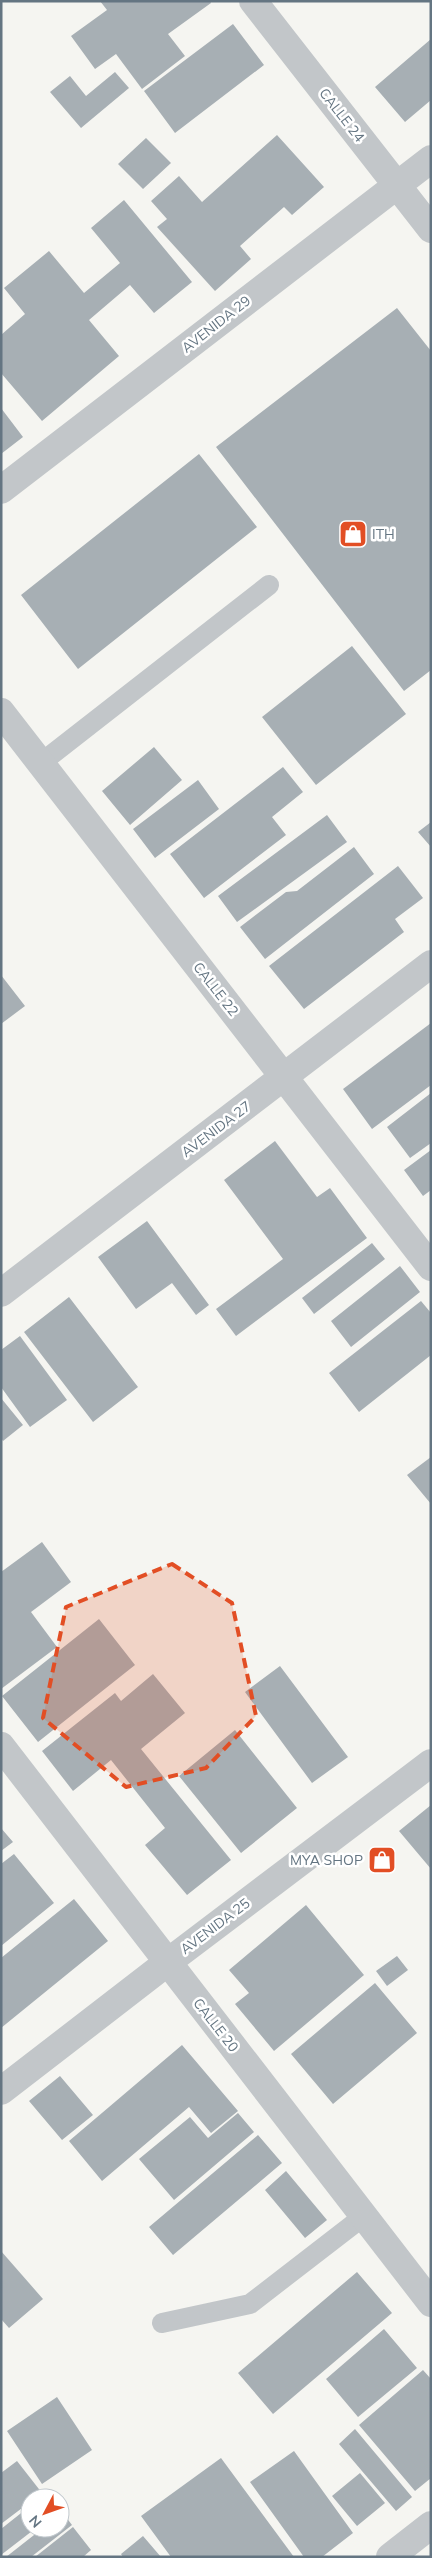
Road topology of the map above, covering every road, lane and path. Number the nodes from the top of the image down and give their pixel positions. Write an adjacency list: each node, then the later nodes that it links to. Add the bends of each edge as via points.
1 (253, 1): 3 (street, CALLE 24)
2 (431, 159): 3 (street, AVENIDA 29)
3 (397, 185): 4 (street, CALLE 24); 5 (street, AVENIDA 29)
4 (431, 229)
5 (1, 490)
6 (269, 585): 8 (lane)
7 (1, 712): 8 (street, CALLE 22)
8 (41, 763): 10 (street, CALLE 22)
9 (431, 964): 10 (street, AVENIDA 27)
10 (284, 1077): 11 (street, CALLE 22); 12 (street, AVENIDA 27)
11 (431, 1267)
12 (1, 1293)
13 (1, 1746): 15 (street, CALLE 20)
14 (431, 1763): 15 (street, AVENIDA 25)
15 (168, 1962): 16 (street, AVENIDA 25); 17 (street, CALLE 20)
16 (1, 2091)
17 (364, 2216): 18 (street, CALLE 20); 19 (lane, via 250,2304)
18 (431, 2304)
19 (162, 2323)
20 (431, 2525): 21 (street)
21 (390, 2557)

